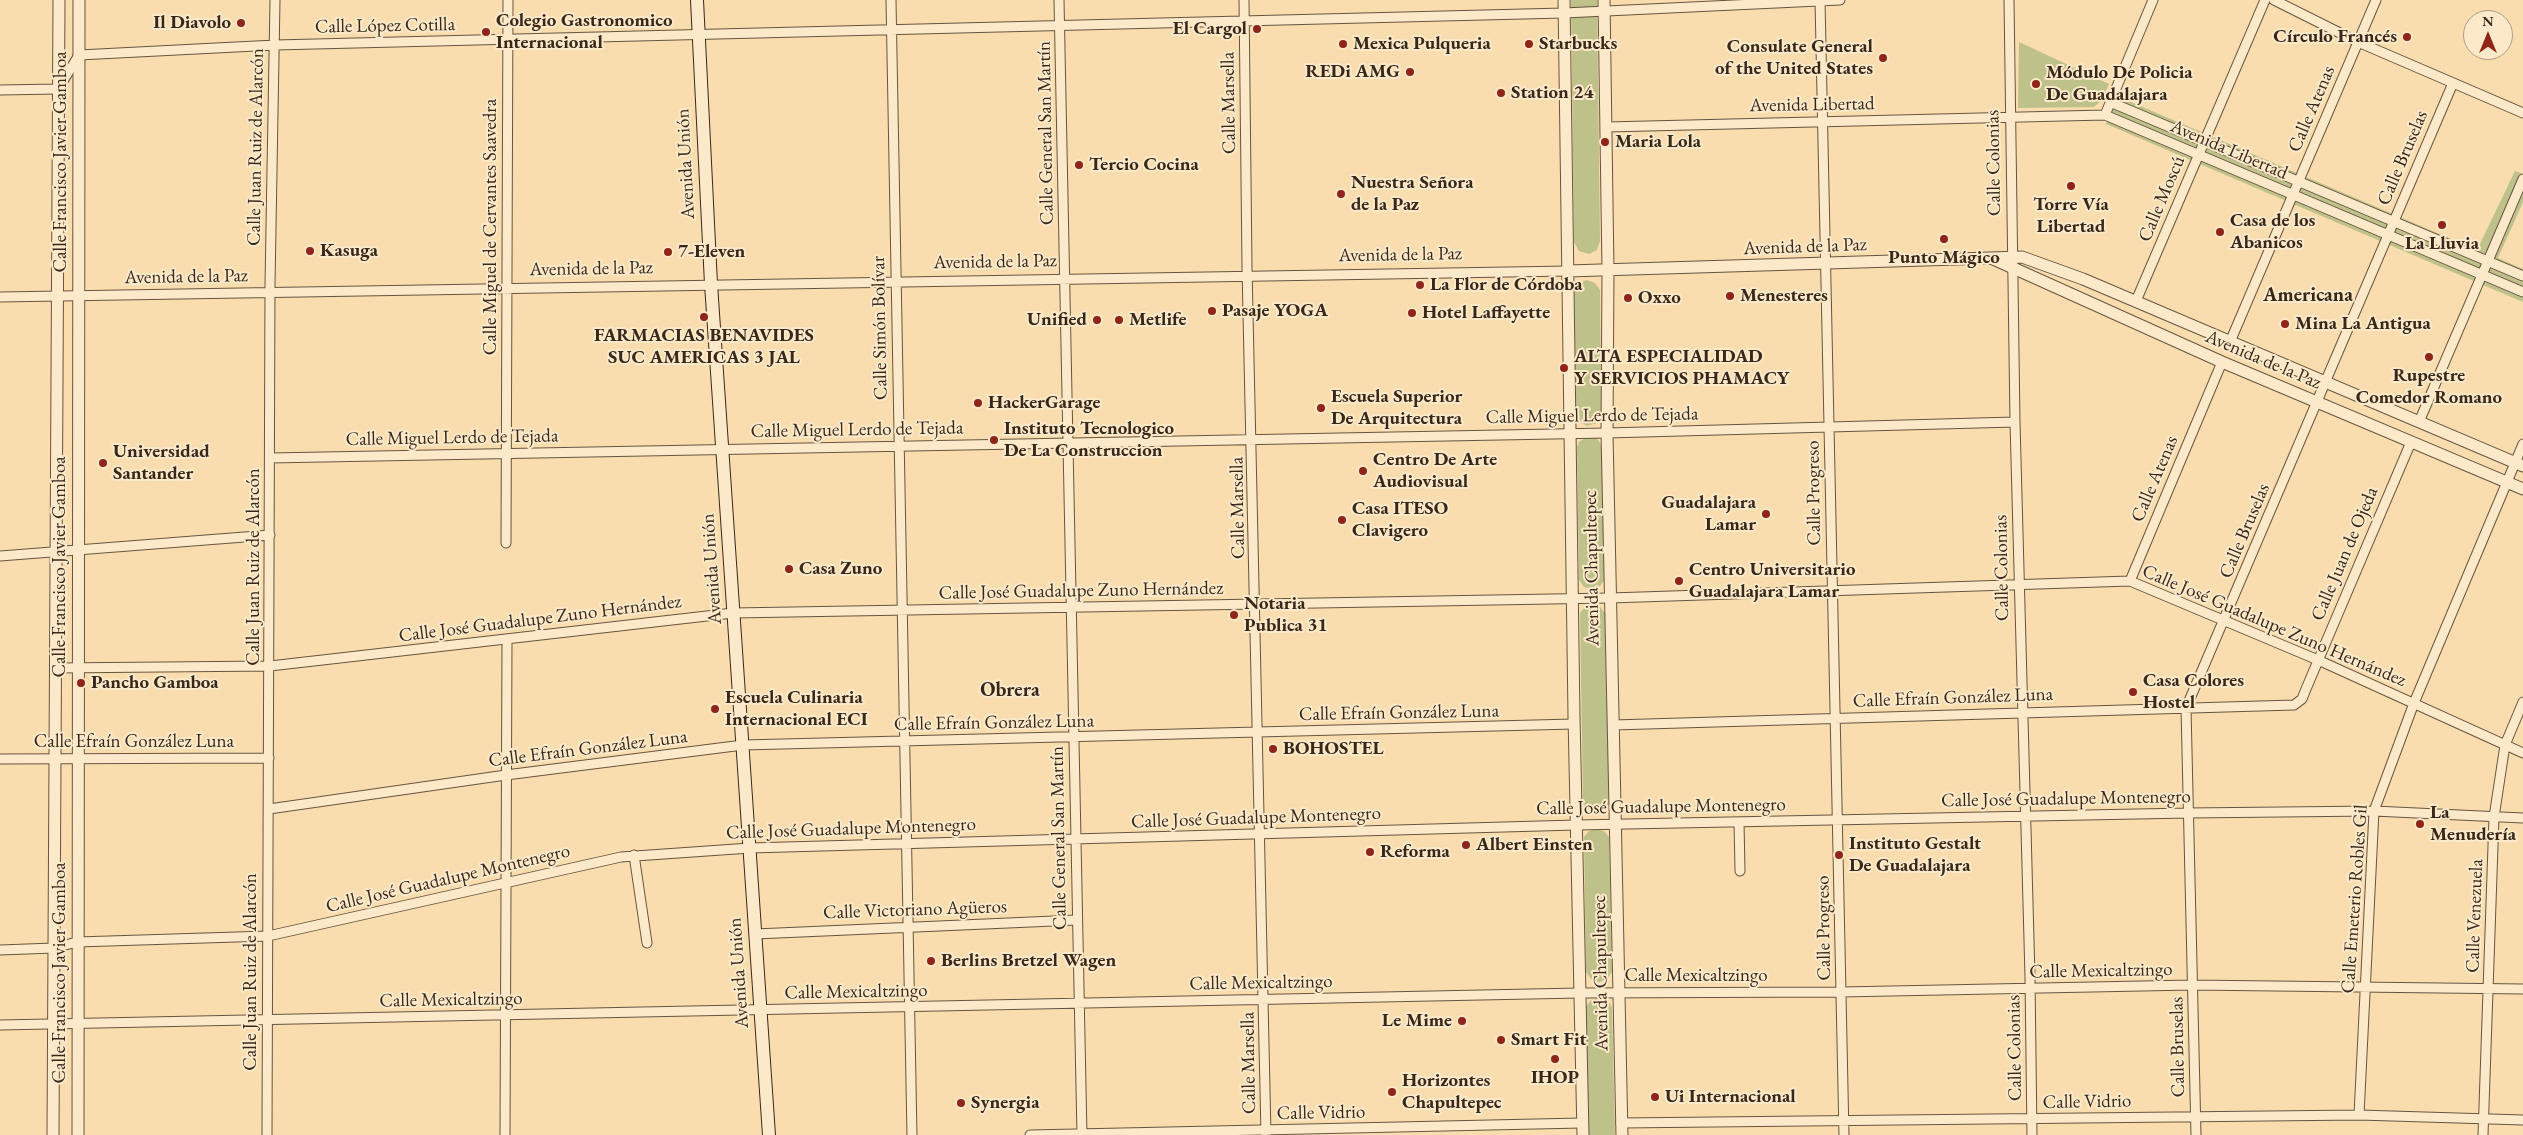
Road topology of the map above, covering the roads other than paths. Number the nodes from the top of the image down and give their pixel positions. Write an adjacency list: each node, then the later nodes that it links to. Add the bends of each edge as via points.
1 (59, 0): 29 (street, Calle Francisco Javier Gamboa)
2 (79, 0): 26 (street, Calle Francisco Javier Gamboa)
3 (275, 0): 25 (street, Calle Juan Ruiz de Alarcón)
4 (508, 0): 23 (street, Calle Miguel de Cervantes Saavedra)
5 (697, 0): 22 (main road, Avenida Unión)
6 (891, 0): 21 (street, Calle Simón Bolívar)
7 (1059, 0): 20 (street, Calle General San Martín)
8 (1244, 0): 19 (street, Calle Marsella)
9 (1564, 0): 18 (street, Avenida Chapultepec)
10 (1820, 0): 11 (street, Calle López Cotilla); 17 (street, Calle López Cotilla); 34 (street, Calle Progreso)
11 (1840, 0)
12 (2009, 0): 33 (street, Calle Colonias)
13 (2153, 0): 30 (street)
14 (2264, 0): 36 (street, Calle Moscú)
15 (2274, 0): 24 (street)
16 (2376, 0): 24 (street, Calle Atenas)
17 (1604, 5): 18 (street, Calle López Cotilla); 35 (street, Avenida Chapultepec)
18 (1564, 12): 19 (street, Calle López Cotilla); 48 (street, Avenida Chapultepec)
19 (1244, 20): 20 (street, Calle López Cotilla); 50 (street, Calle Marsella)
20 (1060, 25): 21 (street, Calle López Cotilla); 53 (street, Calle General San Martín)
21 (892, 29): 22 (street, Calle López Cotilla); 54 (street, Calle Simón Bolívar)
22 (698, 34): 23 (street, Calle López Cotilla); 55 (main road, Avenida Unión)
23 (508, 39): 25 (street, Calle López Cotilla); 56 (street, Calle Miguel de Cervantes Saavedra)
24 (2358, 42): 27 (street); 39 (street, Calle Atenas)
25 (274, 45): 26 (street, Calle López Cotilla); 58 (street, Calle Juan Ruiz de Alarcón)
26 (79, 55): 29 (street); 60 (street, Calle Francisco Javier Gamboa)
27 (2453, 83): 31 (street); 41 (street, Calle Bruselas)
28 (0, 90): 29 (street)
29 (58, 90): 61 (street, Calle Francisco Javier Gamboa)
30 (2110, 102): 32 (street); 36 (street, Avenida Libertad)
31 (2523, 113)
32 (2105, 115): 33 (street, Avenida Libertad); 37 (street, Avenida Libertad)
33 (2009, 117): 34 (street, Avenida Libertad); 43 (street, Calle Colonias)
34 (1823, 121): 35 (street, Avenida Libertad); 46 (street, Calle Progreso)
35 (1606, 127): 49 (street, Avenida Chapultepec)
36 (2204, 141): 37 (street, Calle Moscú); 39 (street, Avenida Libertad)
37 (2198, 155): 40 (street, Avenida Libertad); 62 (street, Calle Moscú)
38 (2523, 179): 45 (street)
39 (2299, 181): 40 (street, Calle Atenas); 41 (street, Avenida Libertad)
40 (2293, 195): 42 (street, Avenida Libertad); 63 (street, Calle Atenas)
41 (2394, 221): 42 (street, Calle Bruselas); 45 (street, Avenida Libertad)
42 (2388, 235): 51 (street, Avenida Libertad); 65 (street, Calle Bruselas)
43 (2011, 256): 44 (street, Avenida de la Paz); 47 (street, Calle Colonias); 62 (street, Avenida de la Paz, via 2022,257)
44 (1992, 258): 46 (street, Avenida de la Paz); 47 (street, Avenida de la Paz)
45 (2487, 260): 51 (street); 52 (street, Avenida Libertad)
46 (1826, 264): 49 (street, Avenida de la Paz); 69 (street, Calle Progreso)
47 (2012, 269): 64 (street, Avenida de la Paz); 67 (street, Calle Colonias)
48 (1568, 270): 49 (street, Avenida de la Paz); 50 (street, Avenida de la Paz); 70 (street, Avenida Chapultepec)
49 (1608, 270): 71 (street, Avenida Chapultepec)
50 (1249, 275): 53 (street, Avenida de la Paz); 72 (street, Calle Marsella)
51 (2482, 275): 57 (street, Avenida Libertad); 68 (street)
52 (2523, 276)
53 (1066, 278): 54 (street, Avenida de la Paz); 74 (street, Calle General San Martín)
54 (896, 281): 55 (street, Avenida de la Paz); 76 (street, Calle Simón Bolívar)
55 (711, 284): 56 (street, Avenida de la Paz); 77 (main road, Avenida Unión)
56 (506, 288): 58 (street, Avenida de la Paz); 78 (street, Calle Miguel de Cervantes Saavedra)
57 (2523, 292)
58 (270, 293): 60 (street, Avenida de la Paz); 79 (street, Calle Juan Ruiz de Alarcón)
59 (0, 296): 61 (street, Avenida de la Paz)
60 (79, 296): 61 (street, Avenida de la Paz); 85 (street, Calle Francisco Javier Gamboa)
61 (57, 297): 86 (street, Calle Francisco Javier Gamboa)
62 (2136, 301): 63 (street, Avenida de la Paz)
63 (2230, 342): 65 (street, Avenida de la Paz)
64 (2222, 362): 66 (street, Avenida de la Paz); 88 (street, Calle Atenas)
65 (2326, 382): 66 (street, Calle Bruselas); 68 (street, Avenida de la Paz)
66 (2317, 402): 73 (street, Avenida de la Paz); 97 (street, Calle Bruselas)
67 (2015, 422): 69 (street, Calle Miguel Lerdo de Tejada); 89 (street, Calle Colonias)
68 (2419, 422): 80 (street, Avenida de la Paz)
69 (1829, 427): 71 (street, Calle Miguel Lerdo de Tejada); 90 (street, Calle Progreso)
70 (1571, 433): 71 (street, Calle Miguel Lerdo de Tejada); 72 (street, Calle Miguel Lerdo de Tejada); 91 (street, Avenida Chapultepec)
71 (1607, 433): 92 (street, Avenida Chapultepec)
72 (1252, 439): 74 (street, Calle Miguel Lerdo de Tejada); 93 (street, Calle Marsella)
73 (2411, 442): 81 (street, Avenida de la Paz); 99 (street, Calle Juan de Ojeda)
74 (1068, 443): 76 (street, Calle Miguel Lerdo de Tejada); 94 (street, Calle General San Martín)
75 (2523, 444): 80 (street, Calle Emeterio Robles Gil)
76 (898, 446): 77 (street, Calle Miguel Lerdo de Tejada); 95 (street, Calle Simón Bolívar)
77 (722, 449): 78 (street, Calle Miguel Lerdo de Tejada); 96 (main road, Avenida Unión)
78 (506, 453): 79 (street, Calle Miguel Lerdo de Tejada); 84 (street, Calle Miguel de Cervantes Saavedra)
79 (270, 458): 83 (street, Calle Juan Ruiz de Alarcón)
80 (2519, 465): 81 (street, Calle Emeterio Robles Gil)
81 (2507, 482): 82 (street, Avenida de la Paz); 104 (street, Calle Emeterio Robles Gil)
82 (2523, 489)
83 (270, 535): 85 (street); 100 (street, Calle Juan Ruiz de Alarcón)
84 (506, 543)
85 (78, 550): 86 (street); 102 (street, Calle Francisco Javier Gamboa)
86 (56, 552): 87 (street); 101 (street, Calle Francisco Javier Gamboa)
87 (0, 556)
88 (2130, 581): 89 (street, Calle José Guadalupe Zuno Hernández); 97 (street, Calle José Guadalupe Zuno Hernández)
89 (2018, 585): 90 (street, Calle José Guadalupe Zuno Hernández); 107 (street, Calle Colonias)
90 (1833, 591): 92 (street, Calle José Guadalupe Zuno Hernández); 108 (street, Calle Progreso)
91 (1574, 598): 92 (street, Calle José Guadalupe Zuno Hernández); 93 (street, Calle José Guadalupe Zuno Hernández); 109 (street, Avenida Chapultepec)
92 (1610, 598): 110 (street, Avenida Chapultepec)
93 (1256, 604): 94 (street, Calle José Guadalupe Zuno Hernández); 111 (street, Calle Marsella)
94 (1070, 607): 95 (street, Calle José Guadalupe Zuno Hernández); 112 (street, Calle General San Martín)
95 (901, 610): 96 (street, Calle José Guadalupe Zuno Hernández); 113 (street, Calle Simón Bolívar)
96 (734, 612): 98 (street, Calle José Guadalupe Zuno Hernández); 114 (main road, Avenida Unión)
97 (2224, 620): 99 (street, Calle José Guadalupe Zuno Hernández); 106 (street, Calle Bruselas)
98 (507, 640): 100 (street, Calle José Guadalupe Zuno Hernández); 121 (street)
99 (2318, 660): 104 (street, Calle José Guadalupe Zuno Hernández); 105 (street, Calle Juan de Ojeda, via 2302,699)
100 (270, 666): 102 (street, Calle José Guadalupe Zuno Hernández); 120 (street, Calle Juan Ruiz de Alarcón)
101 (55, 668): 102 (street, Calle José Guadalupe Zuno Hernández); 118 (street, Calle Francisco Javier Gamboa)
102 (77, 668): 119 (street, Calle Francisco Javier Gamboa)
103 (2523, 702): 115 (street, Calle Venezuela)
104 (2414, 703): 115 (street, Calle José Guadalupe Zuno Hernández); 123 (street, Calle Emeterio Robles Gil)
105 (2294, 704): 106 (street, Calle Efraín González Luna)
106 (2186, 708): 107 (street, Calle Efraín González Luna); 124 (street, Calle Bruselas)
107 (2022, 713): 108 (street, Calle Efraín González Luna); 125 (street, Calle Colonias)
108 (1835, 718): 110 (street, Calle Efraín González Luna); 128 (street, Calle Progreso)
109 (1574, 724): 111 (street, Calle Efraín González Luna); 130 (street, Avenida Chapultepec)
110 (1613, 725): 131 (street, Avenida Chapultepec)
111 (1259, 733): 112 (street, Calle Efraín González Luna); 132 (street, Calle Marsella)
112 (1073, 737): 113 (street, Calle Efraín González Luna); 133 (street, Calle General San Martín)
113 (904, 742): 114 (street, Calle Efraín González Luna); 134 (street, Calle Simón Bolívar)
114 (743, 745): 121 (street, Calle Efraín González Luna); 135 (main road, Avenida Unión)
115 (2505, 745): 116 (street, Calle José Guadalupe Zuno Hernández); 126 (street, Calle Venezuela)
116 (2523, 753)
117 (0, 758): 118 (street, Calle Efraín González Luna)
118 (55, 758): 119 (street, Calle Efraín González Luna); 145 (street, Calle Francisco Javier Gamboa)
119 (77, 758): 120 (street, Calle Efraín González Luna); 143 (street, Calle Francisco Javier Gamboa)
120 (269, 758): 122 (street, Calle Juan Ruiz de Alarcón)
121 (506, 775): 122 (street, Calle Efraín González Luna); 138 (street)
122 (269, 810): 142 (street, Calle Juan Ruiz de Alarcón)
123 (2374, 811): 124 (street, Calle José Guadalupe Montenegro); 126 (street, Calle José Guadalupe Montenegro); 148 (street, Calle Emeterio Robles Gil)
124 (2188, 813): 125 (street, Calle José Guadalupe Montenegro); 147 (street, Calle Bruselas)
125 (2025, 816): 128 (street, Calle José Guadalupe Montenegro); 150 (street, Calle Colonias)
126 (2494, 817): 127 (street, Calle José Guadalupe Montenegro); 149 (street, Calle Venezuela)
127 (2523, 818)
128 (1838, 820): 129 (street, Calle José Guadalupe Montenegro); 153 (street, Calle Progreso)
129 (1739, 822): 131 (street, Calle José Guadalupe Montenegro); 137 (street)
130 (1576, 825): 131 (street, Calle José Guadalupe Montenegro); 132 (street, Calle José Guadalupe Montenegro); 154 (street, Avenida Chapultepec)
131 (1615, 825): 152 (street, Avenida Chapultepec)
132 (1261, 834): 133 (street, Calle José Guadalupe Montenegro); 155 (street, Calle Marsella)
133 (1075, 839): 134 (street, Calle José Guadalupe Montenegro); 139 (street, Calle General San Martín)
134 (906, 844): 135 (street, Calle José Guadalupe Montenegro); 140 (street, Calle Simón Bolívar)
135 (750, 848): 136 (street, Calle José Guadalupe Montenegro); 141 (main road, Avenida Unión)
136 (634, 855): 138 (street, Calle José Guadalupe Montenegro); 144 (street)
137 (1740, 871)
138 (506, 882): 142 (street, Calle José Guadalupe Montenegro); 159 (street)
139 (1077, 920): 140 (street, Calle Victoriano Agüeros); 156 (street, Calle General San Martín)
140 (908, 927): 141 (street, Calle Victoriano Agüeros); 157 (street, Calle Simón Bolívar)
141 (755, 934): 158 (main road, Avenida Unión)
142 (268, 936): 143 (street, Calle José Guadalupe Montenegro); 160 (street, Calle Juan Ruiz de Alarcón)
143 (76, 942): 145 (street, Calle José Guadalupe Montenegro); 162 (street, Calle Francisco Javier Gamboa)
144 (648, 943)
145 (54, 948): 146 (street, Calle José Guadalupe Montenegro); 161 (street, Calle Francisco Javier Gamboa)
146 (0, 950)
147 (2192, 985): 148 (street, Calle Mexicaltzingo); 150 (street, Calle Mexicaltzingo); 165 (street, Calle Bruselas)
148 (2365, 986): 149 (street, Calle Mexicaltzingo); 164 (street, Calle Emeterio Robles Gil)
149 (2488, 988): 151 (street, Calle Mexicaltzingo); 167 (street, Calle Venezuela)
150 (2030, 989): 153 (street, Calle Mexicaltzingo); 166 (street, Calle Colonias)
151 (2523, 989)
152 (1619, 992): 153 (street, Calle Mexicaltzingo); 154 (street, Calle Mexicaltzingo); 171 (street, Avenida Chapultepec)
153 (1841, 992): 168 (street, Calle Progreso)
154 (1580, 993): 155 (street, Calle Mexicaltzingo); 170 (street, Avenida Chapultepec)
155 (1264, 998): 156 (street, Calle Mexicaltzingo); 172 (street, Calle Marsella)
156 (1079, 1003): 157 (street, Calle Mexicaltzingo); 173 (street, Calle General San Martín)
157 (909, 1007): 158 (street, Calle Mexicaltzingo); 179 (street, Calle Simón Bolívar)
158 (760, 1010): 159 (street, Calle Mexicaltzingo); 178 (main road, Avenida Unión)
159 (505, 1015): 160 (street, Calle Mexicaltzingo); 177 (street)
160 (267, 1020): 162 (street, Calle Mexicaltzingo); 176 (street, Calle Juan Ruiz de Alarcón)
161 (53, 1024): 162 (street, Calle Mexicaltzingo); 163 (street, Calle Mexicaltzingo); 174 (street, Calle Francisco Javier Gamboa)
162 (79, 1024): 175 (street, Calle Francisco Javier Gamboa)
163 (0, 1025)
164 (2359, 1115): 165 (street, Calle Vidrio); 167 (street, Calle Vidrio)
165 (2196, 1117): 166 (street, Calle Vidrio); 185 (street, Calle Bruselas)
166 (2032, 1118): 168 (street, Calle Vidrio); 184 (street, Calle Colonias)
167 (2483, 1119): 169 (street, Calle Vidrio); 186 (street, Calle Venezuela)
168 (1844, 1120): 171 (street, Calle Vidrio); 183 (street, Calle Progreso)
169 (2523, 1120)
170 (1582, 1123): 172 (street, Calle Vidrio); 181 (street, Avenida Chapultepec)
171 (1622, 1123): 182 (street, Avenida Chapultepec)
172 (1266, 1133): 173 (street, Calle Vidrio)
173 (1082, 1134): 180 (street, Calle Vidrio)
174 (53, 1135)
175 (78, 1135)
176 (267, 1135)
177 (505, 1135)
178 (769, 1135)
179 (912, 1135)
180 (1030, 1135)
181 (1583, 1135)
182 (1622, 1135)
183 (1844, 1135)
184 (2032, 1135)
185 (2196, 1135)
186 (2483, 1135)

